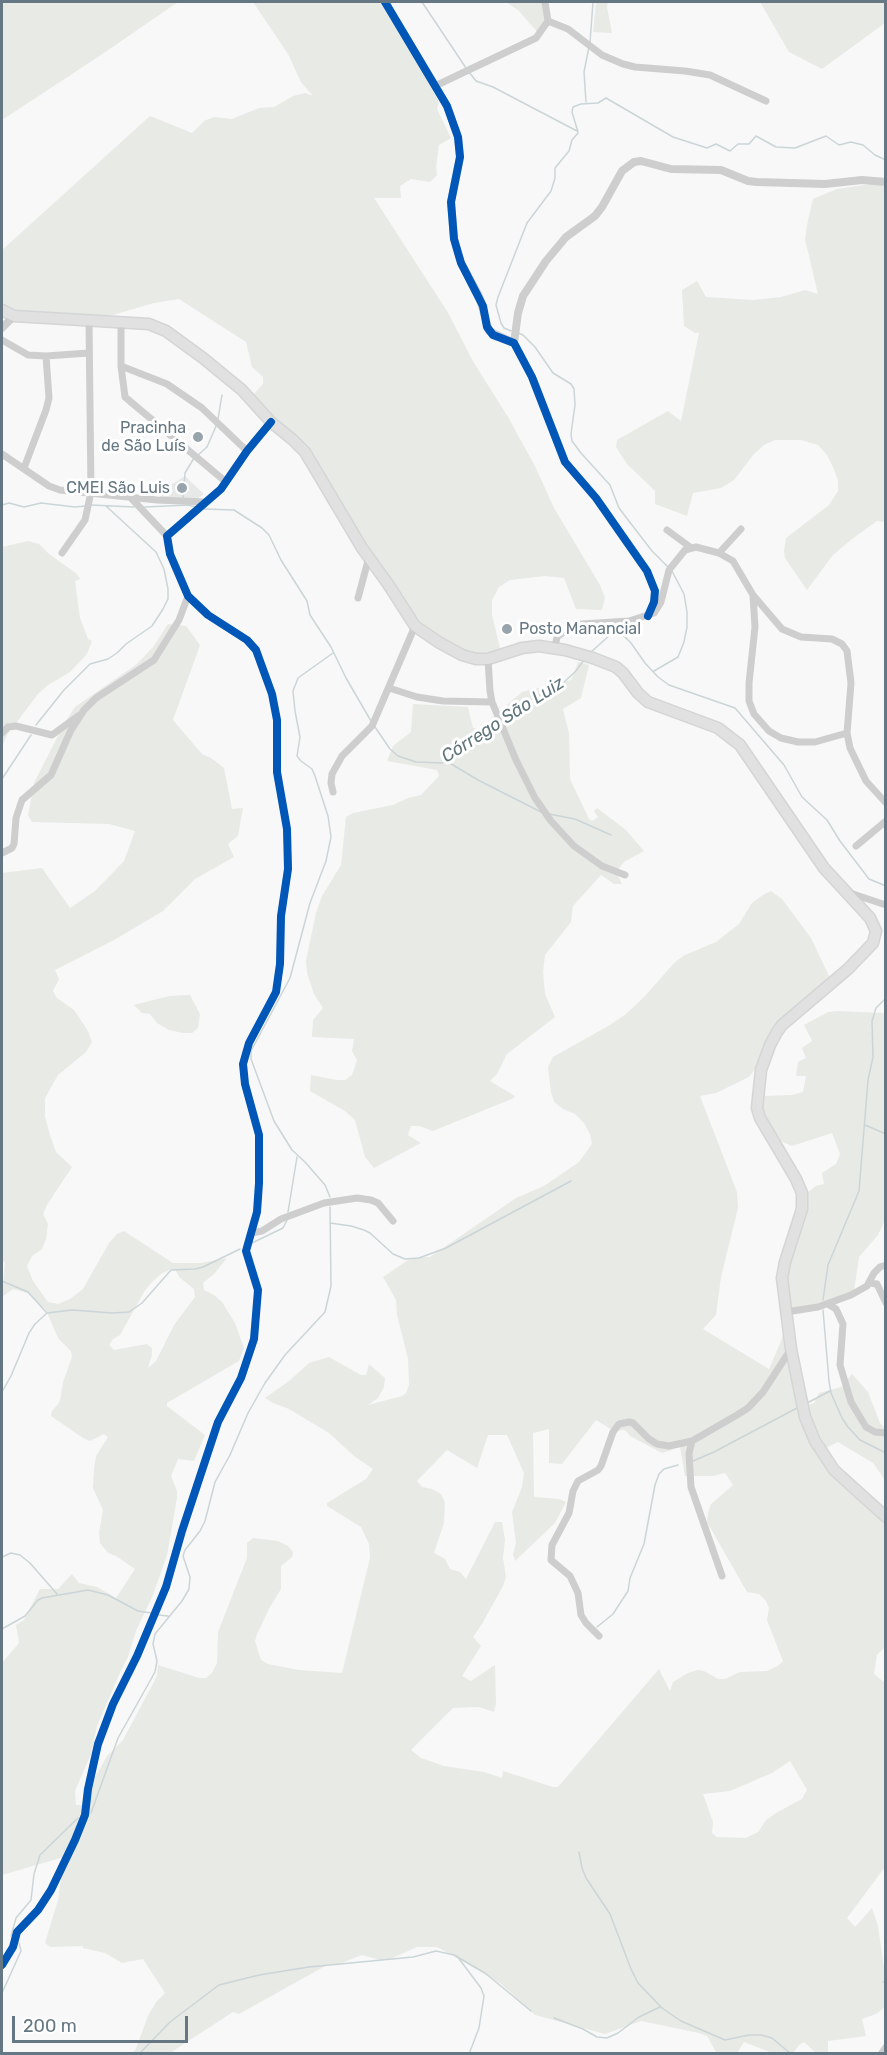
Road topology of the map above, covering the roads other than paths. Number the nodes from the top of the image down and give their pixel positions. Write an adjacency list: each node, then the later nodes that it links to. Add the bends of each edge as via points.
1 (385, 2): 4 (street)
2 (545, 2): 3 (street)
3 (548, 21): 4 (street, via 536,38); 5 (street, via 568,29 603,55 623,64 710,75)
4 (435, 86): 13 (street, via 452,119 460,149 452,202 457,253 479,296 489,331)
5 (766, 101)
6 (885, 182): 13 (street, via 757,182 710,168 671,169 634,162 622,171 595,216 566,237 546,261 524,296)
7 (2, 310): 8 (main road)
8 (14, 316): 9 (main road); 11 (street)
9 (89, 321): 10 (main road); 14 (street)
10 (121, 322): 16 (street); 17 (main road, via 149,324 166,331 242,390)
11 (2, 328)
12 (2, 340): 15 (street, via 27,355)
13 (514, 343): 35 (street, via 568,467 596,498 647,571 655,591)
14 (88, 353): 15 (street); 22 (street)
15 (46, 357): 20 (street, via 49,398)
16 (121, 366): 18 (street, via 167,384 202,408); 21 (street, via 127,400)
17 (271, 422): 18 (street); 31 (main road, via 305,452)
18 (247, 451): 21 (street)
19 (2, 454): 20 (street)
20 (24, 468): 22 (street, via 54,488)
21 (226, 482): 24 (street)
22 (90, 495): 23 (street); 30 (street, via 83,523)
23 (130, 497): 24 (street); 27 (street)
24 (205, 502): 27 (street)
25 (741, 529): 29 (street)
26 (667, 530): 28 (street)
27 (167, 536): 33 (street)
28 (690, 547): 29 (street); 35 (street, via 669,570 658,609)
29 (719, 553): 32 (street, via 733,561)
30 (62, 554)
31 (369, 557): 34 (street); 36 (main road)
32 (753, 595): 43 (street, via 782,629 801,637 832,639 847,651 851,682); 43 (street, via 755,627 749,701 754,714 770,731 798,742 815,742)
33 (188, 596): 41 (street, via 179,620 154,660 96,698); 53 (street, via 252,645 267,678 277,720 277,772 287,829 288,869 276,992 249,1043 243,1064 247,1096 259,1135 257,1212)
34 (358, 598)
35 (648, 616): 37 (street, via 571,627 557,637)
36 (415, 626): 38 (main road, via 462,655); 39 (street)
37 (555, 647): 38 (main road, via 522,648); 50 (main road, via 616,667 648,702 708,724 732,738 753,761 824,868)
38 (488, 659): 40 (street)
39 (389, 688): 40 (street, via 443,701); 44 (street, via 372,726 338,763 331,779)
40 (492, 702): 49 (street, via 516,760 551,821 589,858)
41 (81, 714): 42 (street, via 52,735 16,726); 48 (street, via 51,775 22,800 14,844)
42 (2, 733)
43 (847, 733): 45 (street, via 860,771)
44 (333, 792)
45 (885, 803)
46 (885, 821): 47 (street)
47 (856, 846)
48 (2, 853)
49 (625, 874)
50 (847, 892): 51 (street); 58 (main road, via 874,924 873,944 782,1025 770,1045 758,1088 760,1118 802,1193 802,1209 782,1278)
51 (885, 905)
52 (393, 1221): 53 (street, via 378,1203 357,1198 324,1203)
53 (252, 1233): 65 (street, via 246,1251 258,1290 251,1352 218,1422 166,1587 102,1734 85,1815 75,1840 51,1890 17,1932)
54 (885, 1265): 55 (street, via 874,1273)
55 (870, 1283): 56 (street, via 877,1284); 57 (street)
56 (885, 1303)
57 (828, 1304): 58 (street); 60 (street, via 836,1309 843,1324 840,1365 851,1402 866,1426)
58 (786, 1312): 59 (main road)
59 (791, 1349): 61 (street, via 748,1408); 62 (main road, via 805,1417 815,1441 834,1470)
60 (885, 1433)
61 (692, 1441): 63 (street, via 691,1487); 64 (street, via 663,1446 633,1423 619,1424 601,1466 578,1480 569,1513 552,1545 551,1560 570,1576 578,1593 581,1616)
62 (885, 1517)
63 (722, 1576)
64 (599, 1636)
65 (2, 1965)
66 (885, 2047): 67 (street)
67 (881, 2054)

